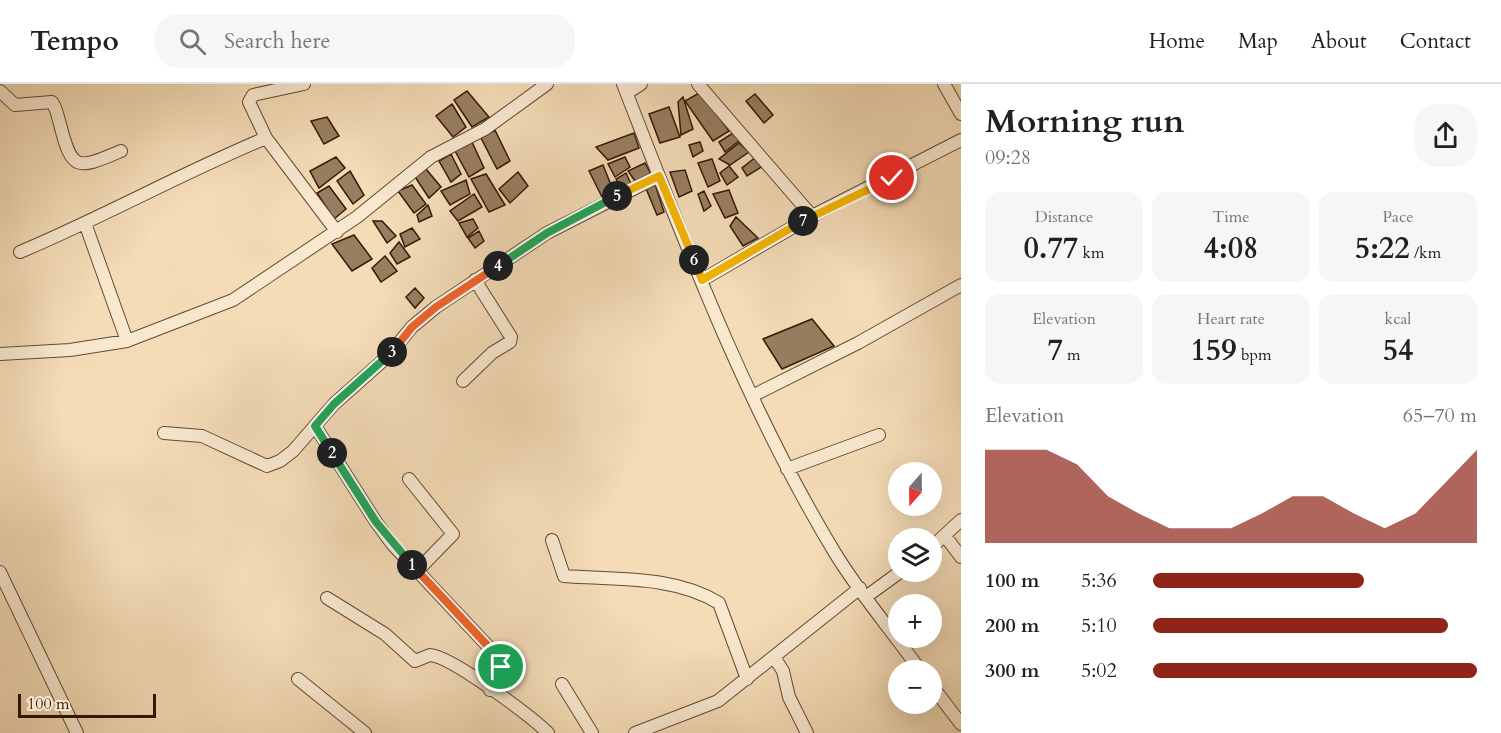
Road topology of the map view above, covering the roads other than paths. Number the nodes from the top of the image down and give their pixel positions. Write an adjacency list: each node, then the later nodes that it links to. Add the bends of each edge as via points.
1 (303, 84): 9 (street, via 250,97)
2 (547, 84): 15 (street, via 485,129 431,158)
3 (641, 84): 6 (street)
4 (698, 84): 13 (street)
5 (944, 84): 8 (street)
6 (625, 88): 12 (street)
7 (0, 91): 11 (street, via 15,105 52,102 72,160 78,164)
8 (961, 114)
9 (266, 138): 14 (street, via 202,165); 15 (street)
10 (961, 140): 13 (street)
11 (121, 150)
12 (659, 176): 17 (street, via 547,233); 18 (street)
13 (812, 216): 18 (street)
14 (85, 224): 16 (street); 20 (street)
15 (337, 232): 20 (street, via 233,300)
16 (20, 252)
17 (475, 280): 22 (street, via 511,337); 24 (street, via 412,327 402,342)
18 (702, 280): 23 (street)
19 (961, 285): 23 (street, via 858,344)
20 (127, 340): 21 (street, via 70,350)
21 (0, 354)
22 (464, 381)
23 (752, 396): 27 (street)
24 (315, 426): 25 (street, via 286,456 267,466 202,436); 34 (street, via 376,522)
25 (164, 433)
26 (879, 435): 27 (street)
27 (787, 469): 37 (street, via 836,555)
28 (409, 479): 34 (street, via 453,534)
29 (961, 520): 30 (street)
30 (945, 536): 31 (street); 33 (street)
31 (942, 539)
32 (552, 540): 42 (street, via 564,576 644,581 684,588 719,603)
33 (961, 557)
34 (418, 570): 44 (street, via 500,659 501,667)
35 (0, 572): 47 (street)
36 (888, 578): 37 (street)
37 (863, 592): 39 (street); 40 (street)
38 (327, 598): 44 (street, via 385,634 415,661 434,655)
39 (774, 657): 42 (street); 52 (street)
40 (913, 660)
41 (298, 679): 48 (street)
42 (747, 679): 51 (street, via 718,701)
43 (562, 684): 50 (street)
44 (489, 690): 49 (street)
45 (942, 699): 46 (street)
46 (961, 724)
47 (77, 733)
48 (365, 733)
49 (548, 733)
50 (592, 733)
51 (635, 733)
52 (807, 733)

